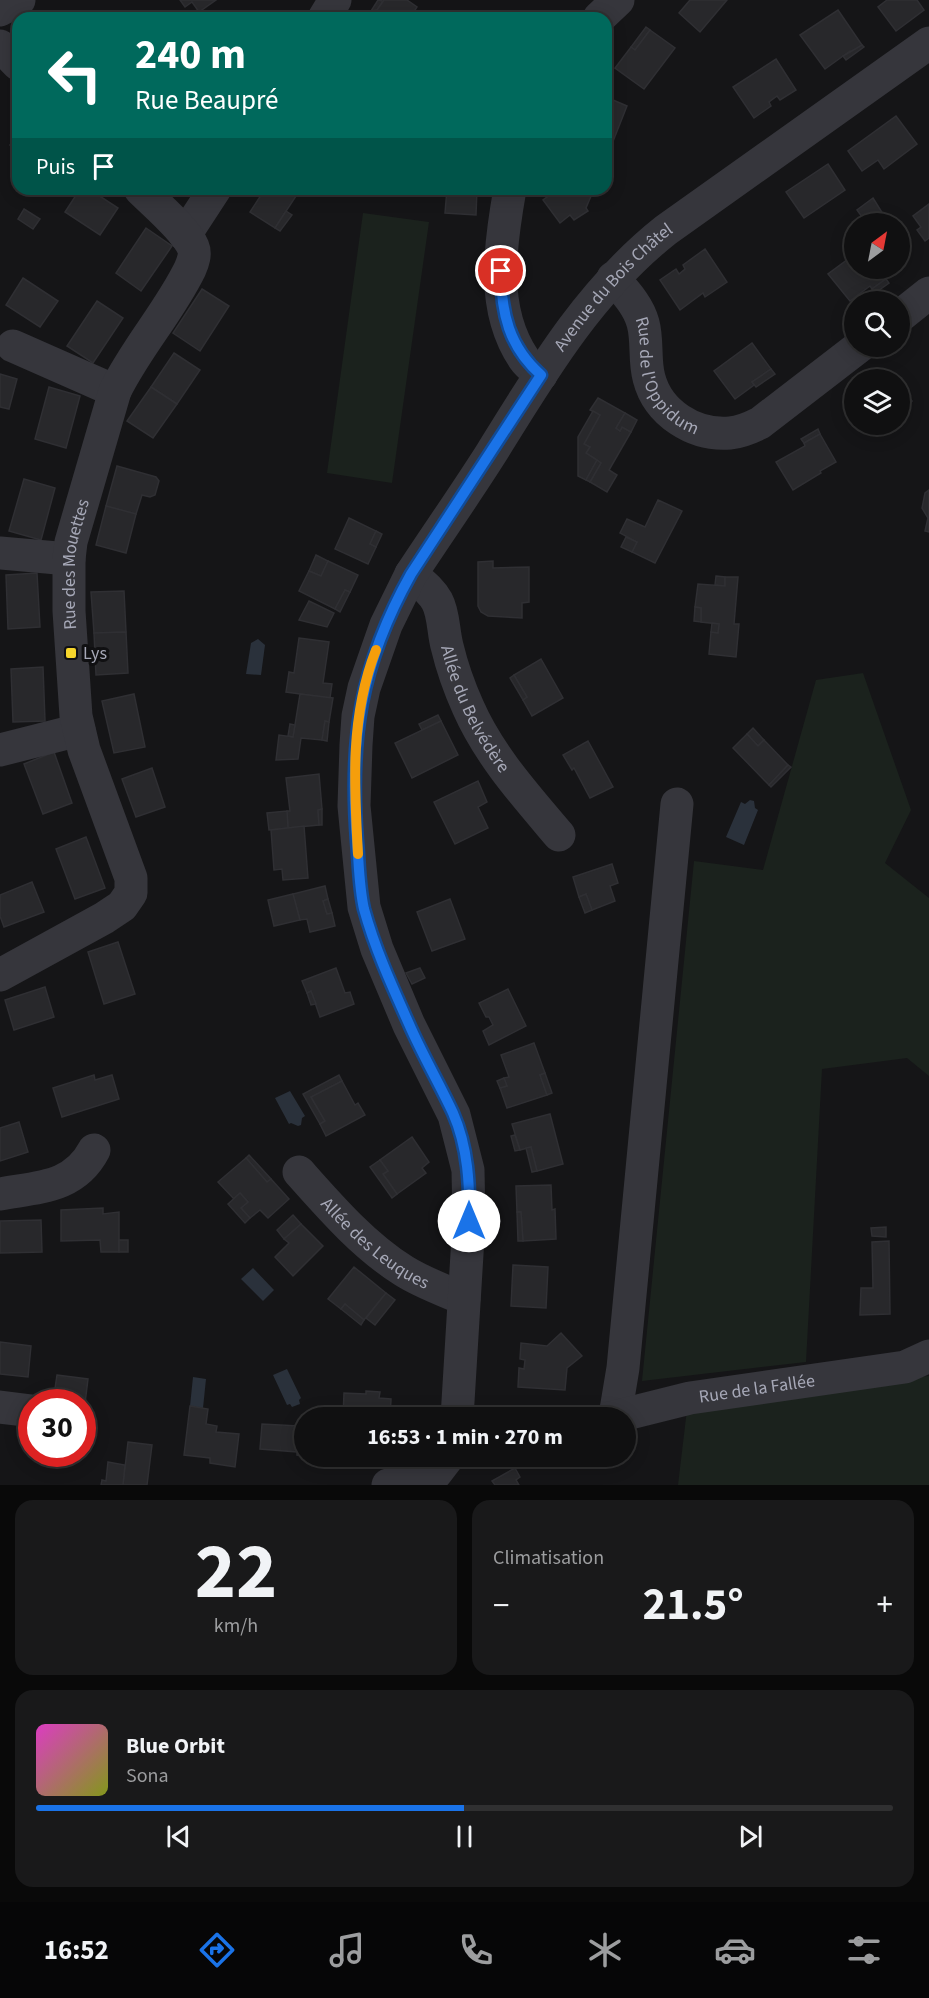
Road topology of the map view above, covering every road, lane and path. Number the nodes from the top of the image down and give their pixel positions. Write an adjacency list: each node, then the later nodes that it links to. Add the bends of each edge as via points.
1 (19, 0): 3 (street)
2 (618, 0): 4 (street)
3 (0, 10)
4 (605, 12)
5 (929, 43): 12 (street, Avenue du Bois Châtel, via 666,230)
6 (0, 46): 7 (street)
7 (12, 58)
8 (146, 195): 11 (street)
9 (211, 195): 11 (street)
10 (509, 195): 17 (street, via 501,238 501,288 509,332 525,361)
11 (186, 235): 18 (street, Rue des Mouettes, via 194,248 191,267)
12 (613, 278): 16 (street, Rue de l'Oppidum, via 639,311 645,336 645,362 653,389 676,419 699,429 714,433 746,430); 17 (street, Avenue du Bois Châtel, via 578,320)
13 (929, 293): 14 (street)
14 (910, 308)
15 (13, 346): 18 (street)
16 (846, 357)
17 (541, 375): 21 (street, Avenue du Bois Châtel)
18 (115, 391): 20 (street, Rue des Mouettes)
19 (0, 553): 20 (street)
20 (69, 559): 22 (street, Rue des Mouettes, via 71,653)
21 (411, 574): 25 (street, Allée du Belvédère, via 430,591 441,611 453,670 482,736); 30 (street, Avenue du Bois Châtel, via 386,625 364,688 358,716 354,806 364,908 416,1041 454,1115 464,1151 470,1196)
22 (79, 730): 23 (street); 26 (street, Rue des Mouettes, via 131,878 131,893 122,906 104,918)
23 (0, 750)
24 (677, 804): 34 (street, via 624,1357)
25 (559, 834)
26 (0, 975)
27 (94, 1150): 29 (street, via 87,1163 63,1182)
28 (299, 1172): 30 (street, Allée des Leuques, via 379,1252 404,1271)
29 (0, 1194)
30 (464, 1299): 33 (street, Avenue du Bois Châtel)
31 (917, 1361): 36 (street, Rue de la Fallée, via 690,1398)
32 (0, 1407): 35 (street)
33 (458, 1407)
34 (615, 1407)
35 (18, 1409)
36 (636, 1411)
37 (441, 1467): 38 (street, via 436,1473)
38 (388, 1485)

